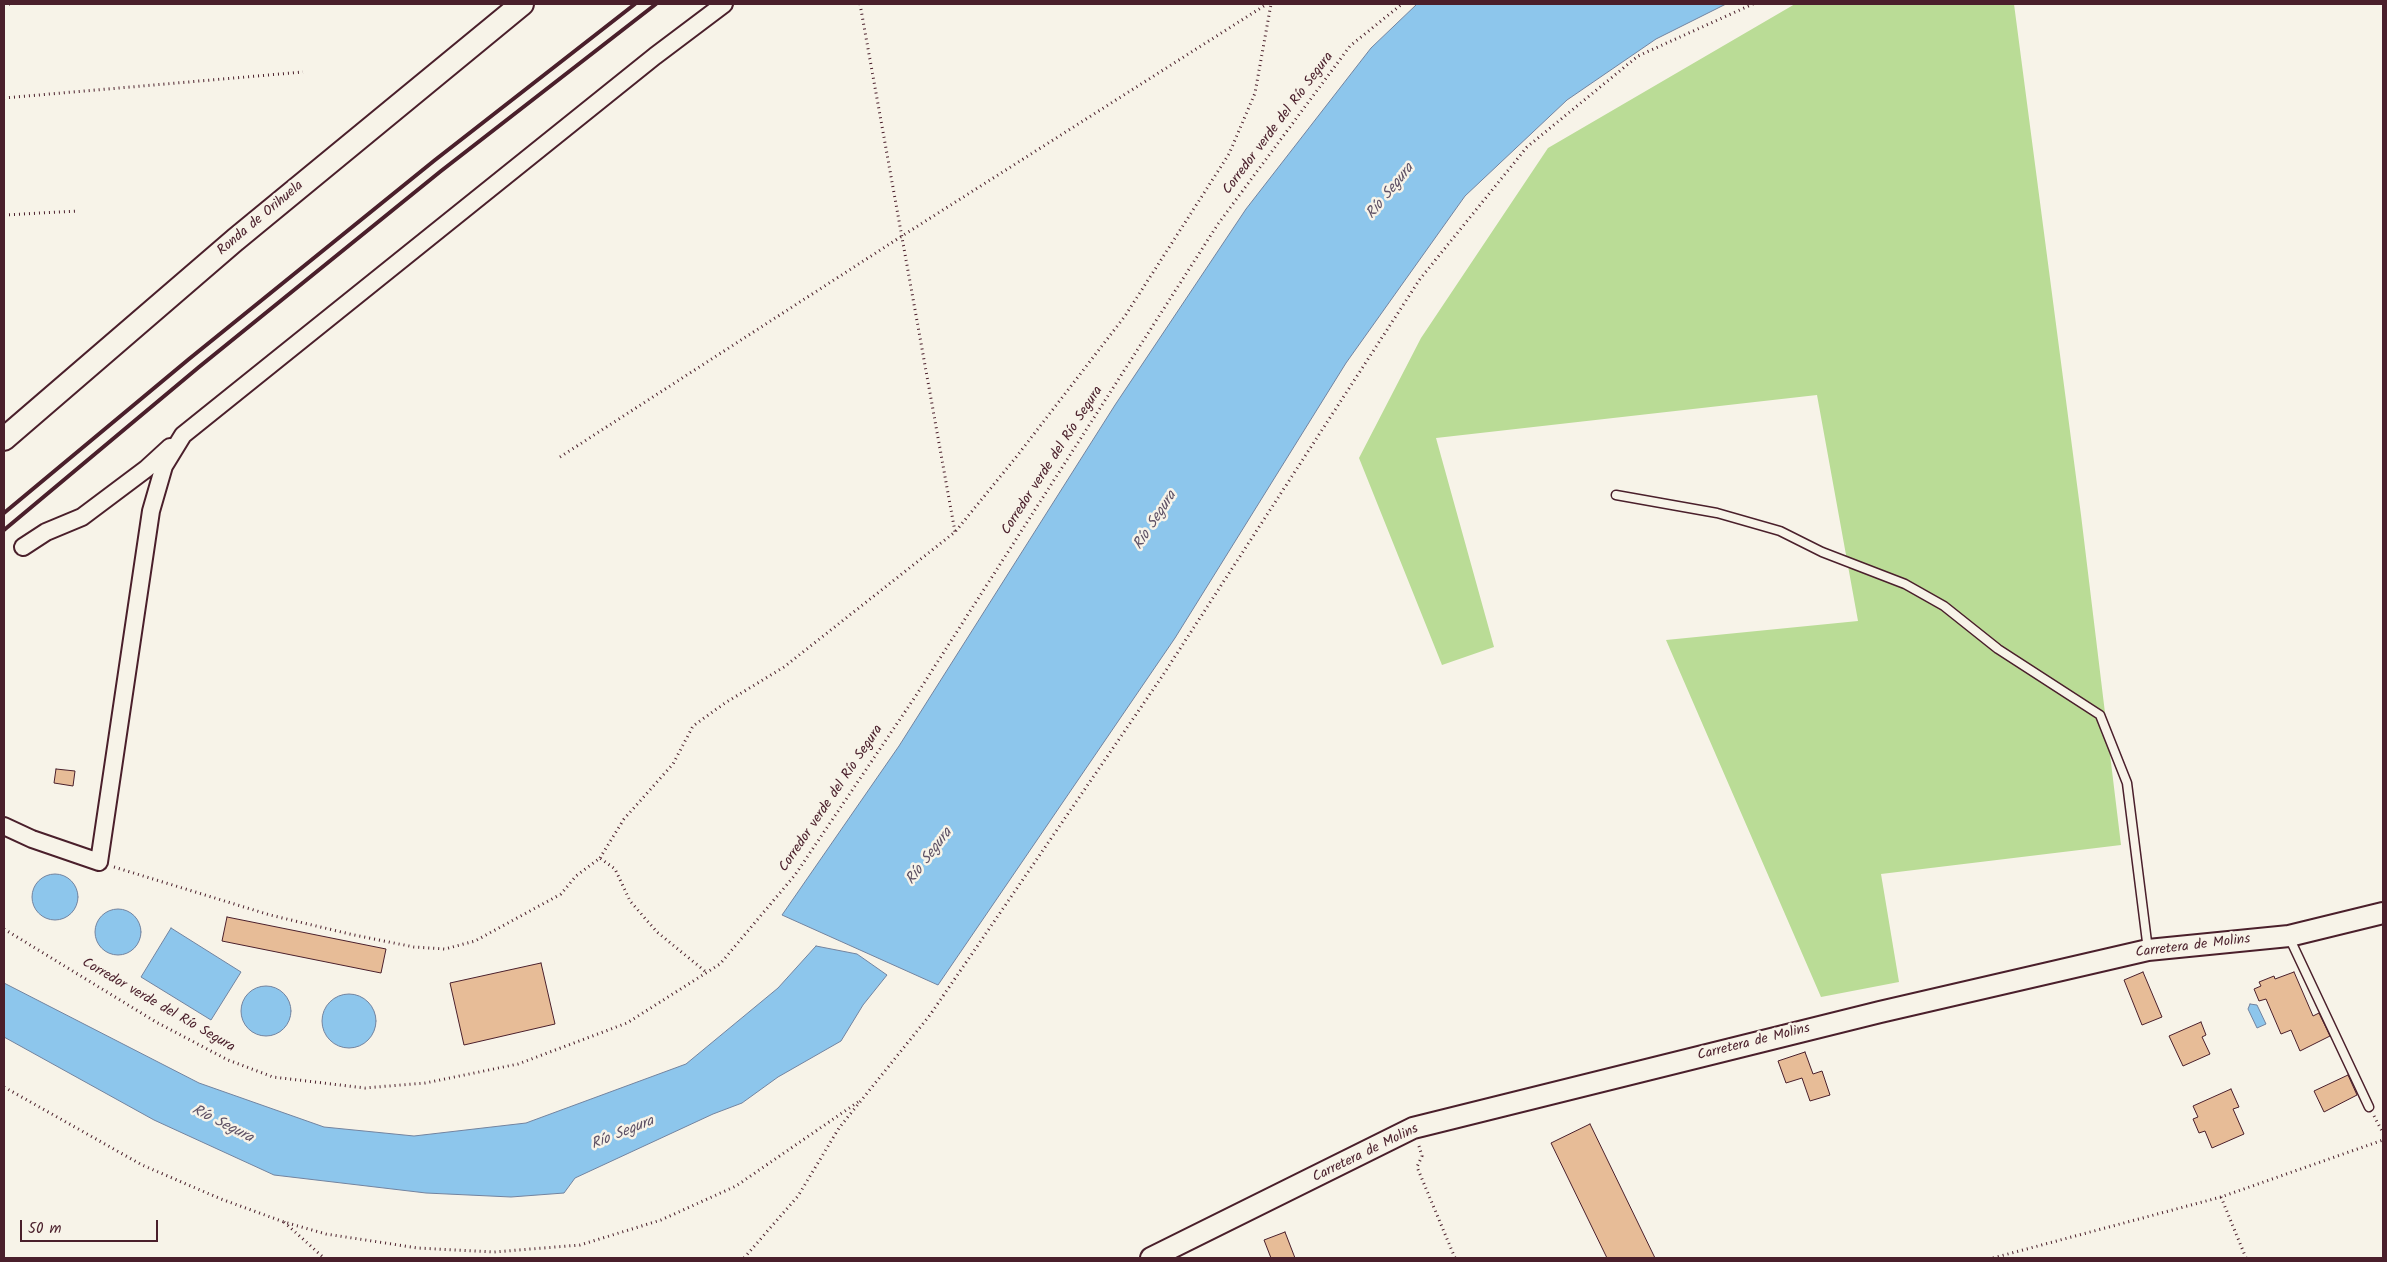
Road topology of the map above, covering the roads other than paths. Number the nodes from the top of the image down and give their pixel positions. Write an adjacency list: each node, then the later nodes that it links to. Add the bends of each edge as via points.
1 (522, 4): 4 (main road, Ronda de Orihuela, via 236,240)
2 (724, 4): 3 (street, via 647,62)
3 (183, 435): 6 (street, via 146,469 82,517 46,532); 7 (street, via 164,466 151,511 99,862)
4 (4, 439)
5 (1616, 495): 10 (lane, via 1718,513 1780,531 1822,552 1905,584 1944,606 1998,649 2100,716 2127,783)
6 (23, 547)
7 (4, 826)
8 (2383, 913): 9 (street, Carretera de Molins)
9 (2289, 936): 10 (street, Carretera de Molins); 11 (lane)
10 (2148, 950): 12 (street, Carretera de Molins, via 1880,1012 1413,1128)
11 (2369, 1107)
12 (1151, 1258)

